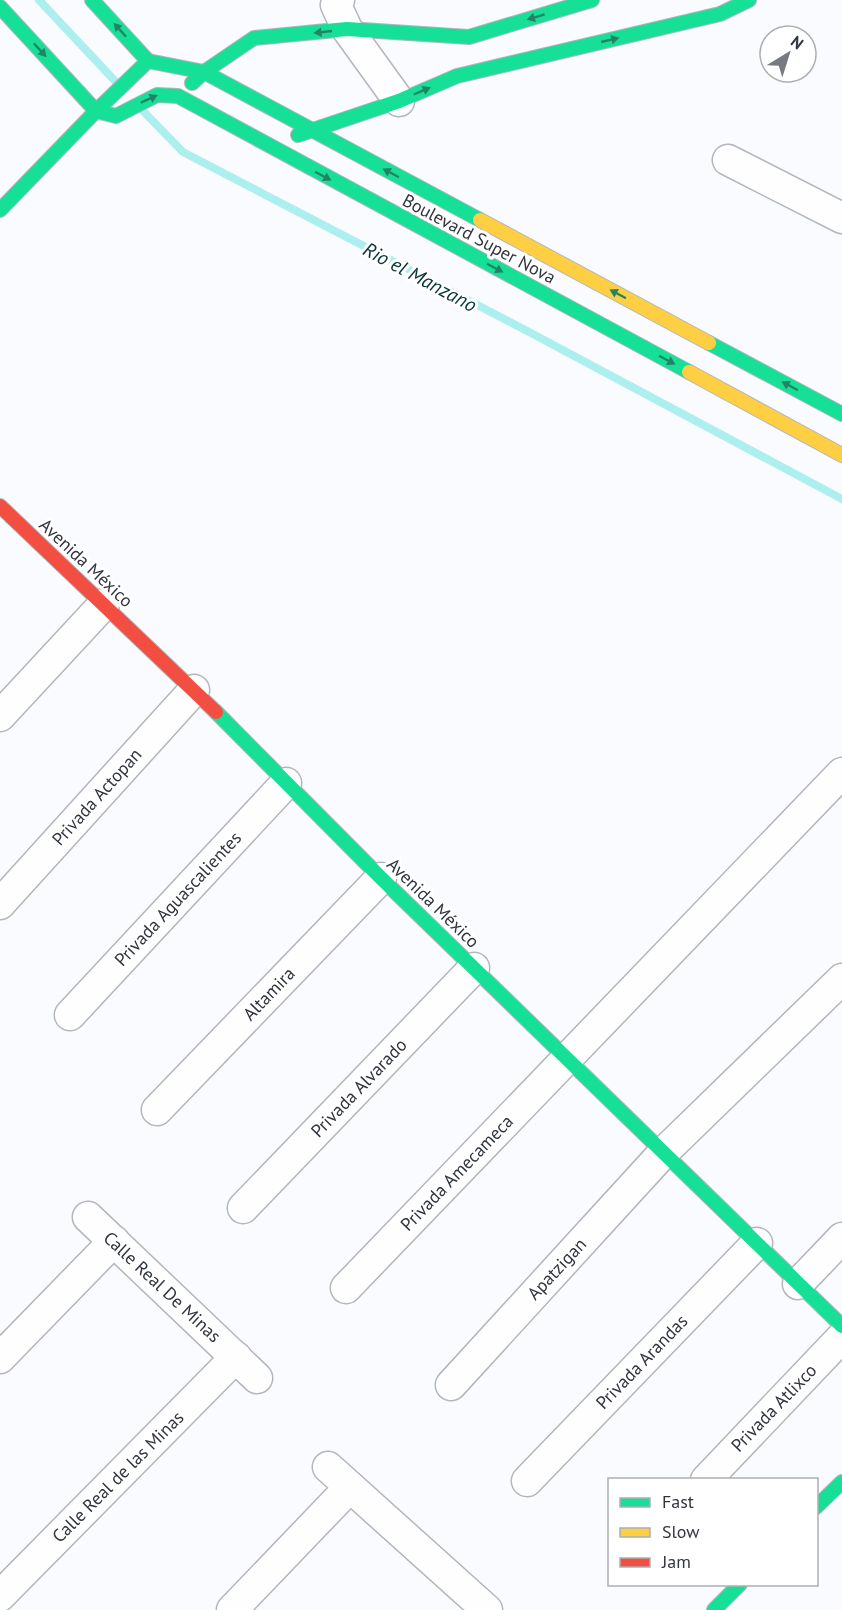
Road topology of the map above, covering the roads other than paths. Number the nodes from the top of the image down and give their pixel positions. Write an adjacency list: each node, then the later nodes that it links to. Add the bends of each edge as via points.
1 (92, 0): 7 (street, one-way to 1)
2 (339, 0): 6 (street, via 336,5)
3 (592, 0): 6 (street, one-way to 6, via 469,37)
4 (749, 0): 10 (street, one-way to 4, via 457,76 720,14)
5 (0, 7): 11 (street, one-way to 11)
6 (347, 29): 8 (street, one-way to 8, via 254,38); 10 (street)
7 (148, 61): 8 (street, Boulevard Super Nova); 11 (street)
8 (204, 72): 9 (street); 12 (street, Boulevard Super Nova)
9 (178, 96): 11 (street, one-way to 9, via 116,116 157,95); 13 (street, Boulevard Super Nova)
10 (399, 101): 12 (street)
11 (100, 107): 15 (street)
12 (311, 130): 13 (street); 17 (street, Boulevard Super Nova, one-way to 12)
13 (268, 147): 18 (street, Boulevard Super Nova, one-way to 18)
14 (728, 160): 16 (street)
15 (0, 210)
16 (842, 219)
17 (842, 414)
18 (842, 454)
19 (2, 512): 20 (street, Avenida México)
20 (104, 604): 21 (street, Avenida México); 22 (street)
21 (194, 690): 24 (street, Avenida México); 26 (street, Privada Actopan)
22 (0, 716)
23 (842, 773): 30 (street, Privada Amecameca)
24 (286, 783): 25 (street, Avenida México); 29 (street, Privada Aguascalientes)
25 (381, 878): 27 (street, Avenida México); 31 (street, Altamira)
26 (0, 904)
27 (474, 968): 30 (street, Avenida México); 33 (street, Privada Alvarado)
28 (842, 979): 32 (street, Apatzigan)
29 (70, 1015)
30 (567, 1058): 32 (street, Avenida México); 39 (street, Privada Amecameca)
31 (157, 1110)
32 (664, 1152): 37 (street, Avenida México); 45 (street, Apatzigan)
33 (243, 1208)
34 (88, 1217): 36 (street, Calle Real De Minas)
35 (842, 1238): 38 (street)
36 (114, 1241): 42 (street, Calle Real De Minas); 43 (street)
37 (757, 1243): 38 (street, Avenida México); 47 (street, Privada Arandas)
38 (798, 1284): 40 (street, Avenida México)
39 (346, 1288)
40 (842, 1326)
41 (842, 1337): 46 (street, Privada Atlixco)
42 (236, 1357): 44 (street, Calle Real De Minas); 51 (street, Calle Real de las Minas)
43 (0, 1358)
44 (257, 1378)
45 (451, 1385)
46 (707, 1478)
47 (527, 1481)
48 (842, 1482): 49 (street)
49 (818, 1505)
50 (738, 1586): 54 (street)
51 (0, 1596)
52 (235, 1609): 53 (street, via 339,1477)
53 (487, 1610)
54 (714, 1610)

